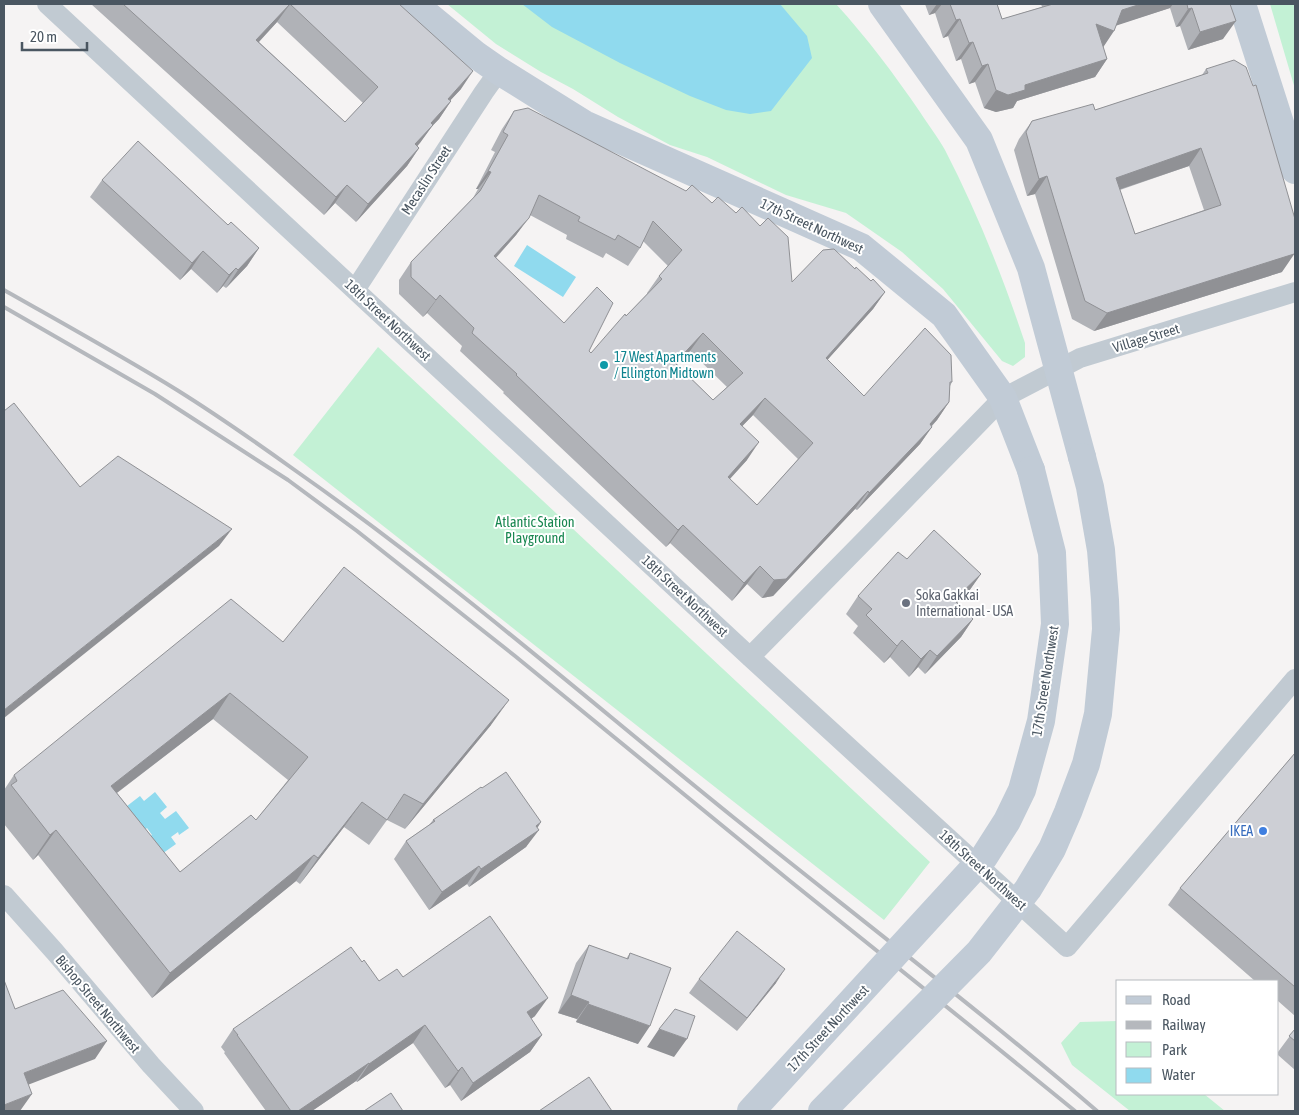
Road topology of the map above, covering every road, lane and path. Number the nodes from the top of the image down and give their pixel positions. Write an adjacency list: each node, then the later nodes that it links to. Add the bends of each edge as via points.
1 (47, 4): 7 (street, 18th Street Northwest)
2 (414, 4): 5 (main road, 17th Street Northwest)
3 (882, 4): 9 (main road, via 979,140 1031,268)
4 (1242, 4): 6 (main road)
5 (499, 71): 7 (street, Mecaslin Street); 10 (main road, 17th Street Northwest, via 584,124 862,247 944,315)
6 (1295, 170)
7 (355, 290): 11 (street, 18th Street Northwest)
8 (1295, 292): 9 (street, Village Street, via 1080,358)
9 (1059, 369): 10 (street, Village Street); 16 (main road, bridge, via 1090,487 1101,550 1105,600 1106,629 1098,714 1086,764 1052,849 1028,889 979,952)
10 (1003, 398): 11 (street, Village Street); 15 (main road, 17th Street Northwest, bridge, via 1031,470 1052,553 1055,624 1041,721 1022,790 984,857)
11 (750, 657): 12 (street, 18th Street Northwest, via 1067,947)
12 (1295, 679)
13 (4, 895): 14 (street, Bishop Street Northwest)
14 (194, 1111)
15 (751, 1111)
16 (822, 1111)

